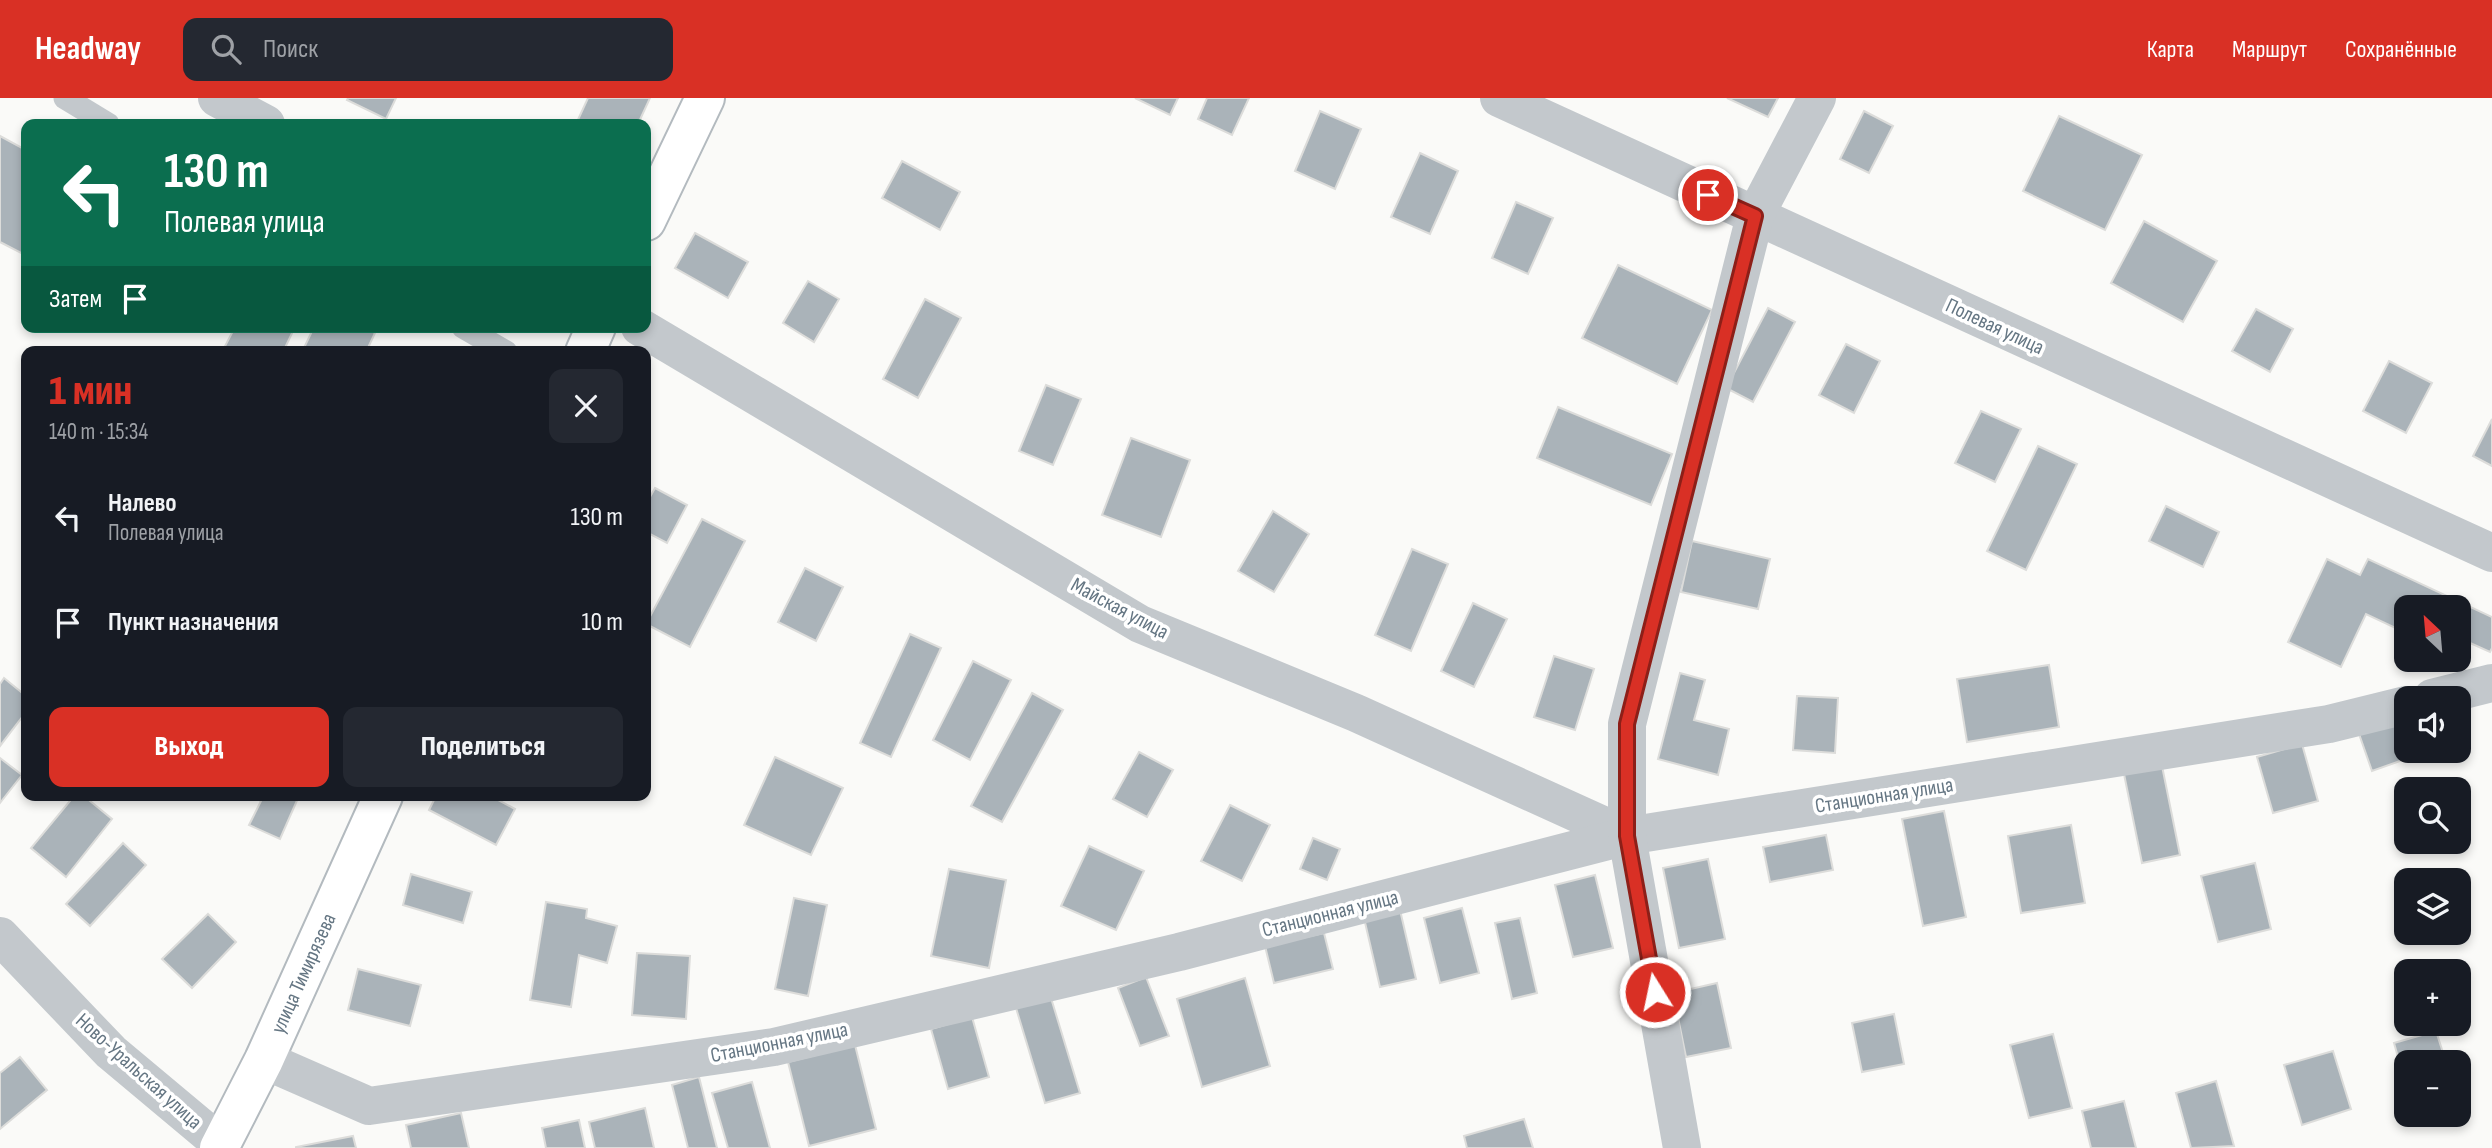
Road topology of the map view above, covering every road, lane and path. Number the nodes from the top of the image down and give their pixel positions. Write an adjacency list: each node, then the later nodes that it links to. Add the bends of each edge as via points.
1 (65, 98): 6 (lane)
2 (217, 98): 7 (street)
3 (705, 98): 8 (main road)
4 (1499, 98): 9 (street, Полевая улица)
5 (1817, 98): 9 (street)
6 (100, 119)
7 (257, 119)
8 (651, 211)
9 (1755, 216): 13 (street, Полевая улица); 18 (street, via 1627,724)
10 (473, 333): 12 (lane)
11 (650, 333): 18 (street, Майская улица, via 1140,624 1356,713)
12 (496, 346)
13 (2492, 553)
14 (2492, 683): 15 (street)
15 (2471, 688)
16 (2394, 708): 18 (street, Станционная улица, via 2329,724)
17 (381, 801): 20 (main road, улица Тимирязева)
18 (1627, 836): 20 (street, Станционная улица, via 1179,952 774,1047 369,1107); 22 (street)
19 (0, 936): 21 (street, Ново-Уральская улица, via 111,1052)
20 (264, 1060): 21 (main road, улица Тимирязева)
21 (220, 1146)
22 (1682, 1148)

